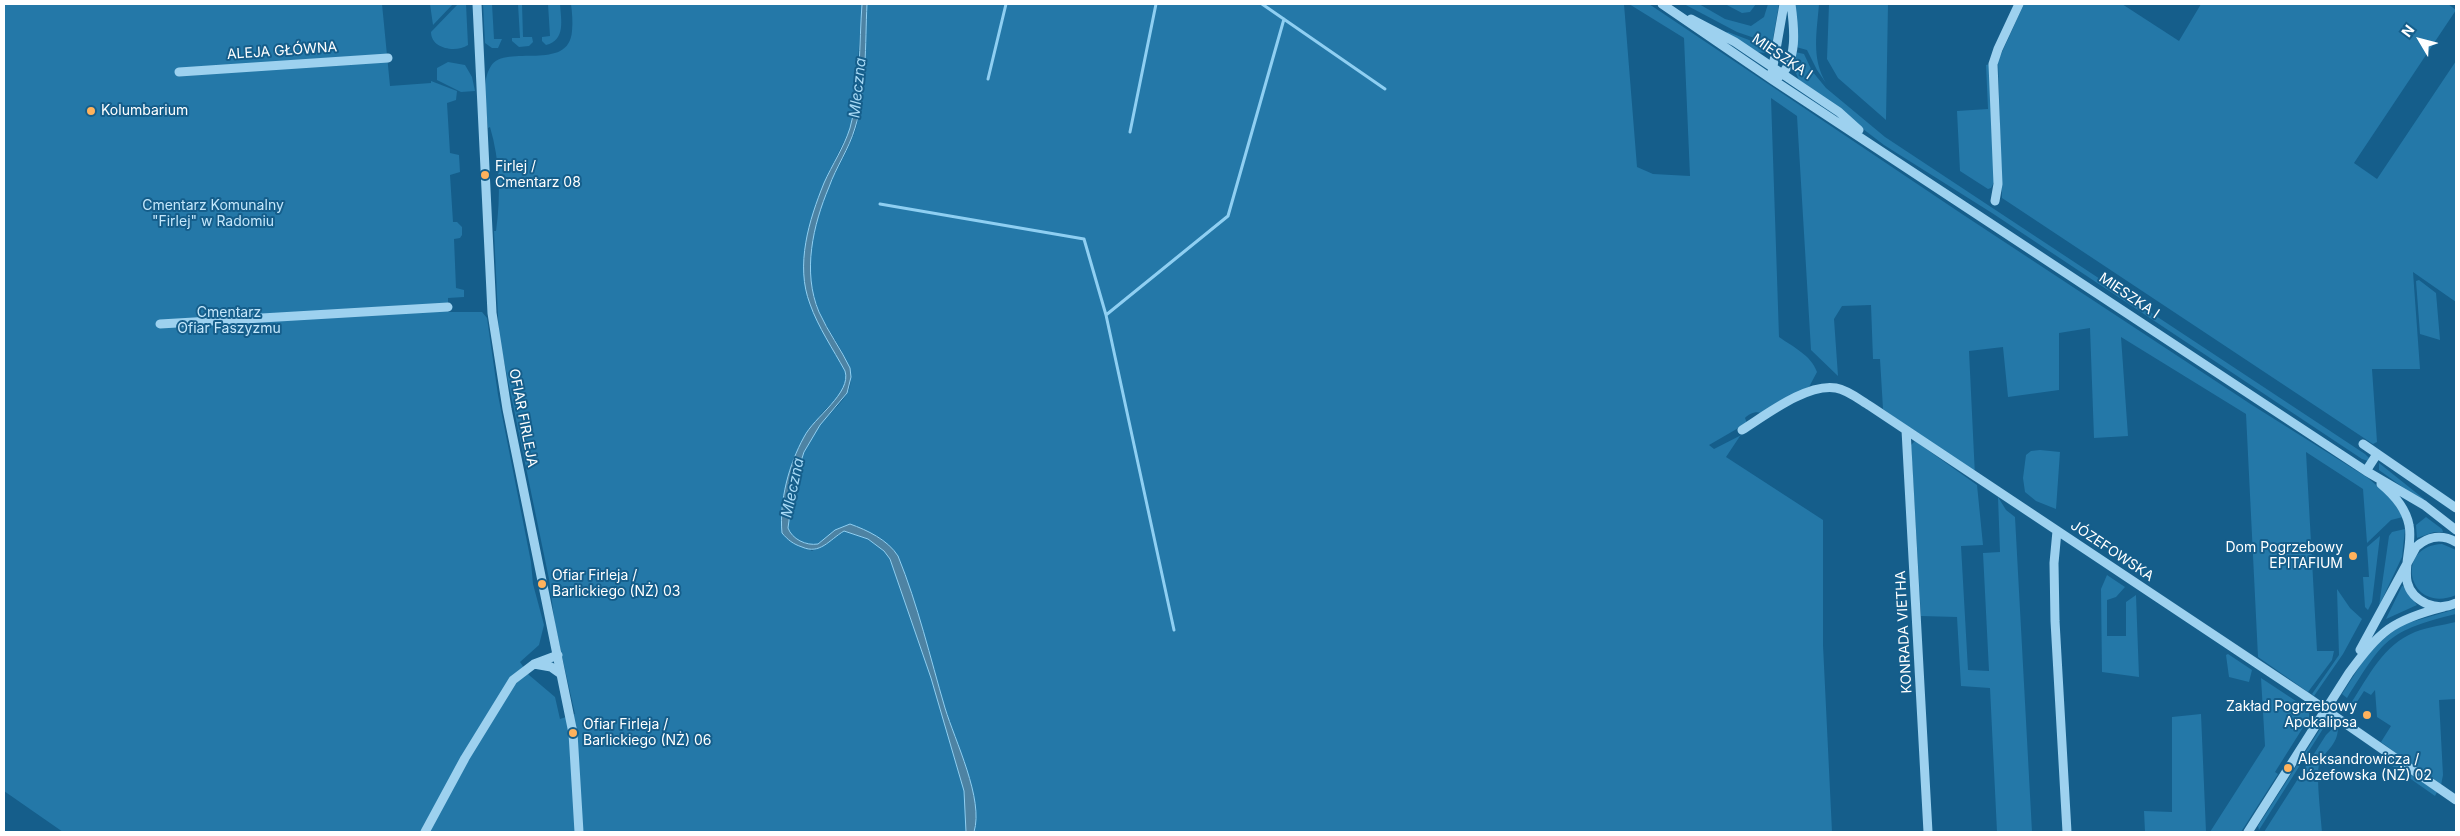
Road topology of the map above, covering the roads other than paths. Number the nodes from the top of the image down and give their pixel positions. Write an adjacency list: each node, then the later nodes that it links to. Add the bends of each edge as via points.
1 (477, 4): 28 (street, OFIAR FIRLEJA, via 492,313 505,400)
2 (1663, 4): 7 (street, MIESZKA I, via 1727,37); 12 (street, MIESZKA I)
3 (1784, 4): 6 (street)
4 (1791, 4): 11 (street, via 1792,49)
5 (2019, 4): 14 (street, via 1994,64 1998,184)
6 (1775, 52): 7 (street); 9 (street)
7 (1757, 57): 9 (street, MIESZKA I)
8 (388, 58): 10 (street, ALEJA GŁÓWNA)
9 (1772, 68): 11 (street, MIESZKA I); 12 (street)
10 (178, 72)
11 (1782, 74): 12 (street); 13 (street, MIESZKA I, via 1839,112)
12 (1773, 80): 13 (street, MIESZKA I)
13 (1876, 146): 21 (street, MIESZKA I)
14 (1995, 201)
15 (448, 307): 16 (street)
16 (160, 324)
17 (1742, 430): 18 (street, JÓZEFOWSKA, via 1811,390 1828,388 1844,391)
18 (1906, 430): 24 (street, JÓZEFOWSKA); 36 (street, KONRADA VIETHA)
19 (2363, 444): 20 (street)
20 (2377, 454): 21 (street); 22 (street)
21 (2366, 470): 23 (street, via 2424,505); 26 (street, via 2391,494 2408,522 2410,533)
22 (2456, 508)
23 (2456, 530)
24 (2057, 531): 32 (street, JÓZEFOWSKA); 37 (street, via 2055,621)
25 (2456, 542): 26 (street, via 2438,537 2426,540 2416,547)
26 (2406, 563): 27 (street, via 2406,578 2416,598 2432,605); 30 (street)
27 (2452, 605): 30 (street, via 2405,618 2388,628 2372,642)
28 (558, 655): 29 (street); 31 (street, OFIAR FIRLEJA)
29 (534, 664): 31 (street); 34 (street, via 513,680 500,699)
30 (2349, 673): 32 (street)
31 (561, 674): 35 (street, OFIAR FIRLEJA, via 573,732)
32 (2325, 711): 33 (street, JÓZEFOWSKA); 38 (street)
33 (2456, 800)
34 (424, 832)
35 (579, 832)
36 (1928, 832)
37 (2067, 832)
38 (2248, 832)

